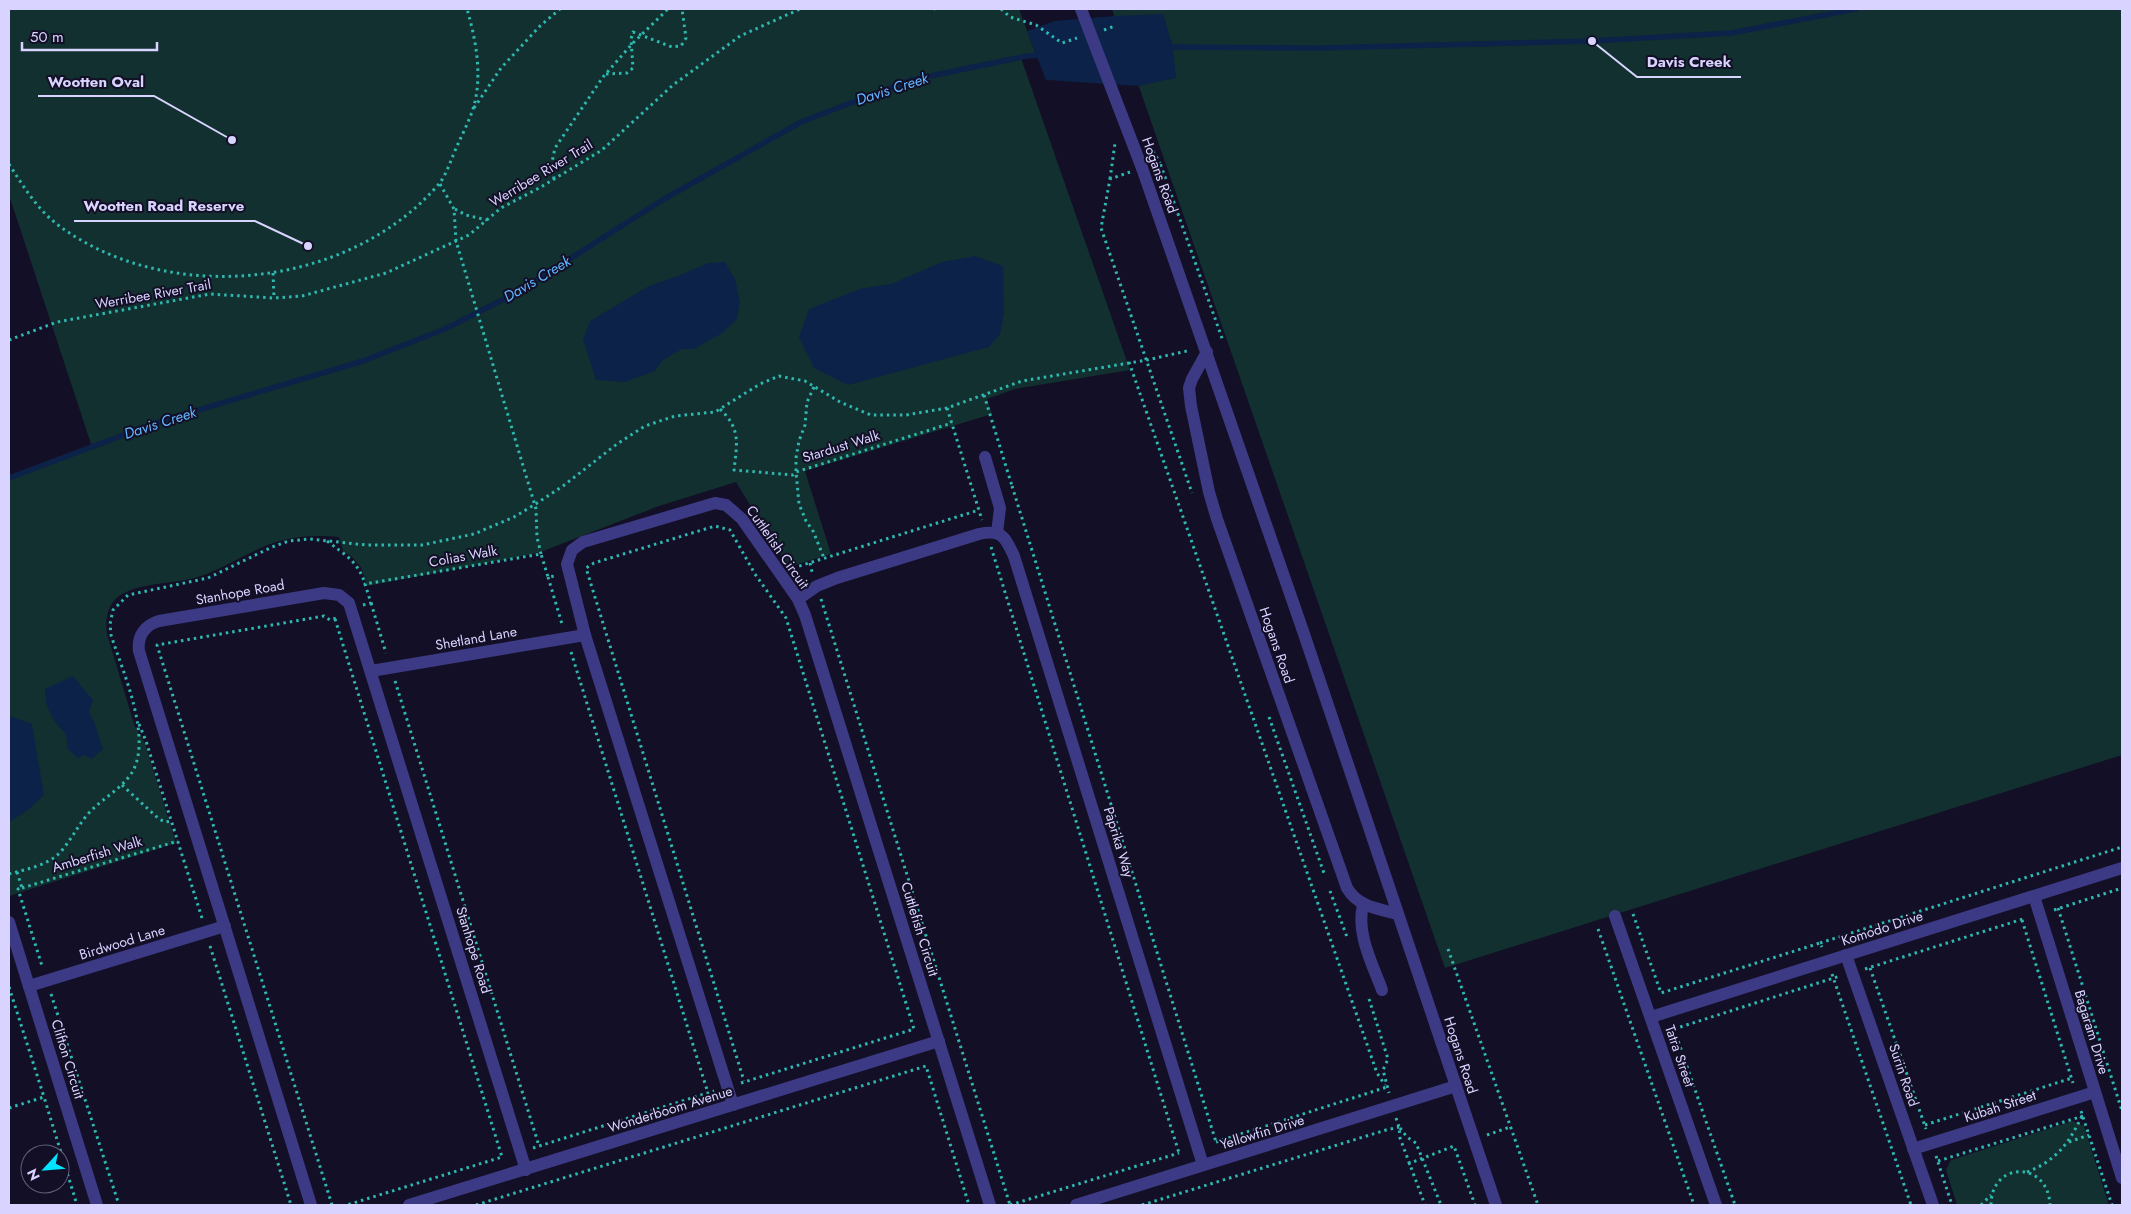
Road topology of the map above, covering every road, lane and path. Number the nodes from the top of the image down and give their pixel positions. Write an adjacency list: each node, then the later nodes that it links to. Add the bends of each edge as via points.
1 (467, 9): 15 (path, via 475,36 478,74)
2 (560, 9): 15 (path, via 501,68)
3 (668, 9): 11 (path)
4 (682, 9): 11 (path, via 686,38 681,46 672,47)
5 (800, 9): 8 (path, Werribee River Trail)
6 (1001, 9): 13 (path, via 1010,17 1036,25 1062,43 1078,36)
7 (1081, 9): 29 (street, Hogans Road, bridge)
8 (788, 11): 19 (path, Werribee River Trail, via 740,36 673,86 602,150)
9 (1115, 26): 10 (path)
10 (1098, 32)
11 (641, 35): 12 (path); 12 (path, via 631,34)
12 (632, 44): 14 (path); 14 (path, via 634,64 631,70)
13 (1079, 44)
14 (606, 74): 19 (path, via 555,148 552,162)
15 (473, 109): 20 (path)
16 (1112, 134): 30 (path, bridge, via 1115,143 1101,228)
17 (1160, 163): 27 (path)
18 (9, 164): 24 (path, via 31,199 58,224 91,245 135,263 178,274 226,276)
19 (554, 179): 22 (path, Werribee River Trail, via 501,208)
20 (440, 184): 21 (path); 24 (path, via 402,219 356,247 316,263)
21 (454, 208): 22 (path); 23 (path)
22 (487, 220): 23 (path, Werribee River Trail)
23 (456, 241): 25 (path, Werribee River Trail, via 386,273 302,296); 39 (path)
24 (273, 273): 25 (path)
25 (274, 298): 26 (path, Werribee River Trail, via 210,294 57,322)
26 (9, 340)
27 (1223, 341)
28 (1187, 351): 30 (path)
29 (1207, 352): 72 (street, Hogans Road, via 1189,388 1209,492 1344,880 1351,894); 74 (street, Hogans Road)
30 (1147, 360): 31 (path)
31 (1130, 362): 33 (path, via 1022,381); 105 (path, via 1376,1073)
32 (814, 387): 33 (path, via 871,415 906,415); 34 (path, via 793,377 779,376); 37 (path, via 798,441)
33 (947, 408): 35 (path)
34 (720, 409): 37 (path, via 735,428 734,470 793,475); 39 (path, via 675,416 645,426)
35 (952, 423): 37 (path, Stardust Walk); 40 (path)
36 (985, 457): 41 (street, via 1000,508)
37 (796, 472): 44 (path, Stardust Walk, via 799,504)
38 (1012, 486): 116 (path)
39 (534, 505): 42 (path, via 474,534 422,545 366,545); 43 (path)
40 (979, 510): 41 (path); 44 (path)
41 (992, 533): 50 (street); 122 (path); 127 (street, Paprika Way, via 1005,537 1014,556)
42 (325, 540): 49 (path, via 352,560 360,570); 59 (path, via 282,543 208,578 135,592 116,604 110,616 111,635)
43 (541, 554): 48 (path); 49 (path, Colias Walk)
44 (824, 558): 45 (path)
45 (810, 563)
46 (586, 568): 47 (path); 102 (path); 102 (path, via 715,526 730,530 755,574 786,618 914,1029)
47 (567, 573): 48 (path); 51 (street, Cuttlefish Circuit, via 572,550 583,542 715,503 726,505 738,514); 55 (street)
48 (548, 578): 56 (path)
49 (364, 584): 52 (path)
50 (817, 586): 51 (street); 143 (path)
51 (798, 599): 98 (street, Cuttlefish Circuit, via 811,631)
52 (370, 603): 53 (path); 57 (path)
53 (352, 609): 54 (path); 58 (street, Stanhope Road); 80 (street, Stanhope Road, via 344,598 332,592 324,593 159,621 148,626 140,638 139,650)
54 (335, 619): 123 (path); 137 (path, via 324,616 157,645)
55 (585, 635): 56 (street, Shetland Lane); 104 (street)
56 (566, 638): 57 (street, Shetland Lane); 107 (path)
57 (391, 668): 58 (street, Shetland Lane); 118 (path)
58 (371, 671): 121 (street, Stanhope Road)
59 (138, 721): 60 (path, via 139,753 132,772); 61 (path)
60 (122, 785): 61 (path, via 162,822); 65 (path, via 89,813 55,858)
61 (172, 821): 62 (path)
62 (178, 841): 68 (path, Amberfish Walk); 82 (path)
63 (2122, 847): 67 (path)
64 (2122, 868): 70 (street, Komodo Drive)
65 (17, 872): 66 (path); 68 (path)
66 (9, 874)
67 (2009, 882): 71 (path); 83 (path)
68 (22, 888): 90 (path, via 18,889)
69 (2122, 888): 73 (path)
70 (2034, 896): 71 (street, Komodo Drive); 76 (street, Bagaram Drive)
71 (2016, 902): 78 (path); 85 (street, Komodo Drive)
72 (1363, 904): 74 (street); 93 (street, via 1361,929)
73 (2058, 908): 76 (path); 99 (path)
74 (1398, 914): 103 (street, Hogans Road)
75 (1633, 914): 94 (path)
76 (2039, 914): 78 (path); 100 (street, Bagaram Drive)
77 (1615, 916): 96 (street, Tatra Street)
78 (2022, 920): 87 (path); 101 (path)
79 (9, 922): 91 (street, Clifton Circuit)
80 (225, 926): 82 (street, Birdwood Lane); 136 (street, Stanhope Road)
81 (1598, 929): 151 (path)
82 (206, 932): 90 (street, Birdwood Lane); 135 (path)
83 (1820, 943): 86 (path); 94 (path)
84 (1448, 949): 150 (path)
85 (1846, 955): 86 (street, Komodo Drive); 88 (street, Surin Road)
86 (1826, 961): 89 (path); 95 (street, Komodo Drive)
87 (1870, 968): 88 (path); 114 (path)
88 (1852, 974): 89 (path); 120 (street, Surin Road)
89 (1833, 978): 97 (path); 154 (path)
90 (46, 981): 91 (street, Birdwood Lane); 134 (path)
91 (29, 986): 133 (street, Clifton Circuit)
92 (9, 987): 108 (path)
93 (1382, 990)
94 (1661, 993): 95 (path)
95 (1668, 1012): 96 (street, Komodo Drive); 97 (path)
96 (1651, 1017): 152 (street, Tatra Street)
97 (1674, 1029): 153 (path)
98 (939, 1041): 110 (street, Wonderboom Avenue); 142 (street, Cuttlefish Circuit)
99 (2108, 1067): 100 (path); 112 (path)
100 (2089, 1073): 101 (path); 106 (street, Bagaram Drive)
101 (2072, 1078): 109 (path); 114 (path)
102 (744, 1081): 104 (path)
103 (1456, 1086): 127 (street, Yellowfin Drive); 149 (street, Hogans Road)
104 (727, 1087): 107 (path); 110 (street)
105 (1387, 1087)
106 (2095, 1092): 109 (street, Kubah Street); 119 (street, Bagaram Drive)
107 (708, 1093): 118 (path)
108 (44, 1097): 111 (path); 132 (path)
109 (2077, 1097): 113 (path); 117 (street, Kubah Street)
110 (733, 1105): 128 (street, Wonderboom Avenue)
111 (9, 1108)
112 (2122, 1111)
113 (2083, 1116): 125 (path); 129 (path, via 2069,1142 2055,1157); 160 (path)
114 (1925, 1125): 117 (path)
115 (1399, 1127): 124 (path, via 1416,1143); 126 (path); 145 (path)
116 (1216, 1142)
117 (1932, 1143): 120 (street, Kubah Street); 125 (path)
118 (539, 1146): 121 (path)
119 (2118, 1146): 130 (street, Bagaram Drive)
120 (1913, 1149): 155 (street, Surin Road)
121 (521, 1152): 123 (path); 128 (street, Stanhope Road)
122 (1179, 1154)
123 (502, 1158): 138 (path)
124 (1422, 1159): 126 (path); 147 (path); 148 (path, via 1454,1146)
125 (1938, 1161): 156 (path)
126 (1408, 1164): 146 (path)
127 (1203, 1165): 144 (street, Yellowfin Drive)
128 (526, 1170): 139 (street, Wonderboom Avenue)
129 (2026, 1172): 131 (path, via 2010,1173 2001,1178); 159 (path, via 2039,1178 2046,1186)
130 (2122, 1178)
131 (1991, 1195): 157 (path); 158 (path)
132 (77, 1205)
133 (97, 1205)
134 (120, 1205)
135 (291, 1205)
136 (311, 1205)
137 (332, 1205)
138 (347, 1205)
139 (409, 1205)
140 (476, 1205): 141 (path, via 926,1066)
141 (969, 1205)
142 (990, 1205)
143 (1010, 1205)
144 (1076, 1205)
145 (1142, 1205)
146 (1425, 1205)
147 (1441, 1205)
148 (1474, 1205)
149 (1496, 1205)
150 (1538, 1205)
151 (1694, 1205)
152 (1716, 1205)
153 (1736, 1205)
154 (1911, 1205)
155 (1933, 1205)
156 (1952, 1205)
157 (1981, 1205)
158 (1991, 1205)
159 (2050, 1205)
160 (2112, 1205)

